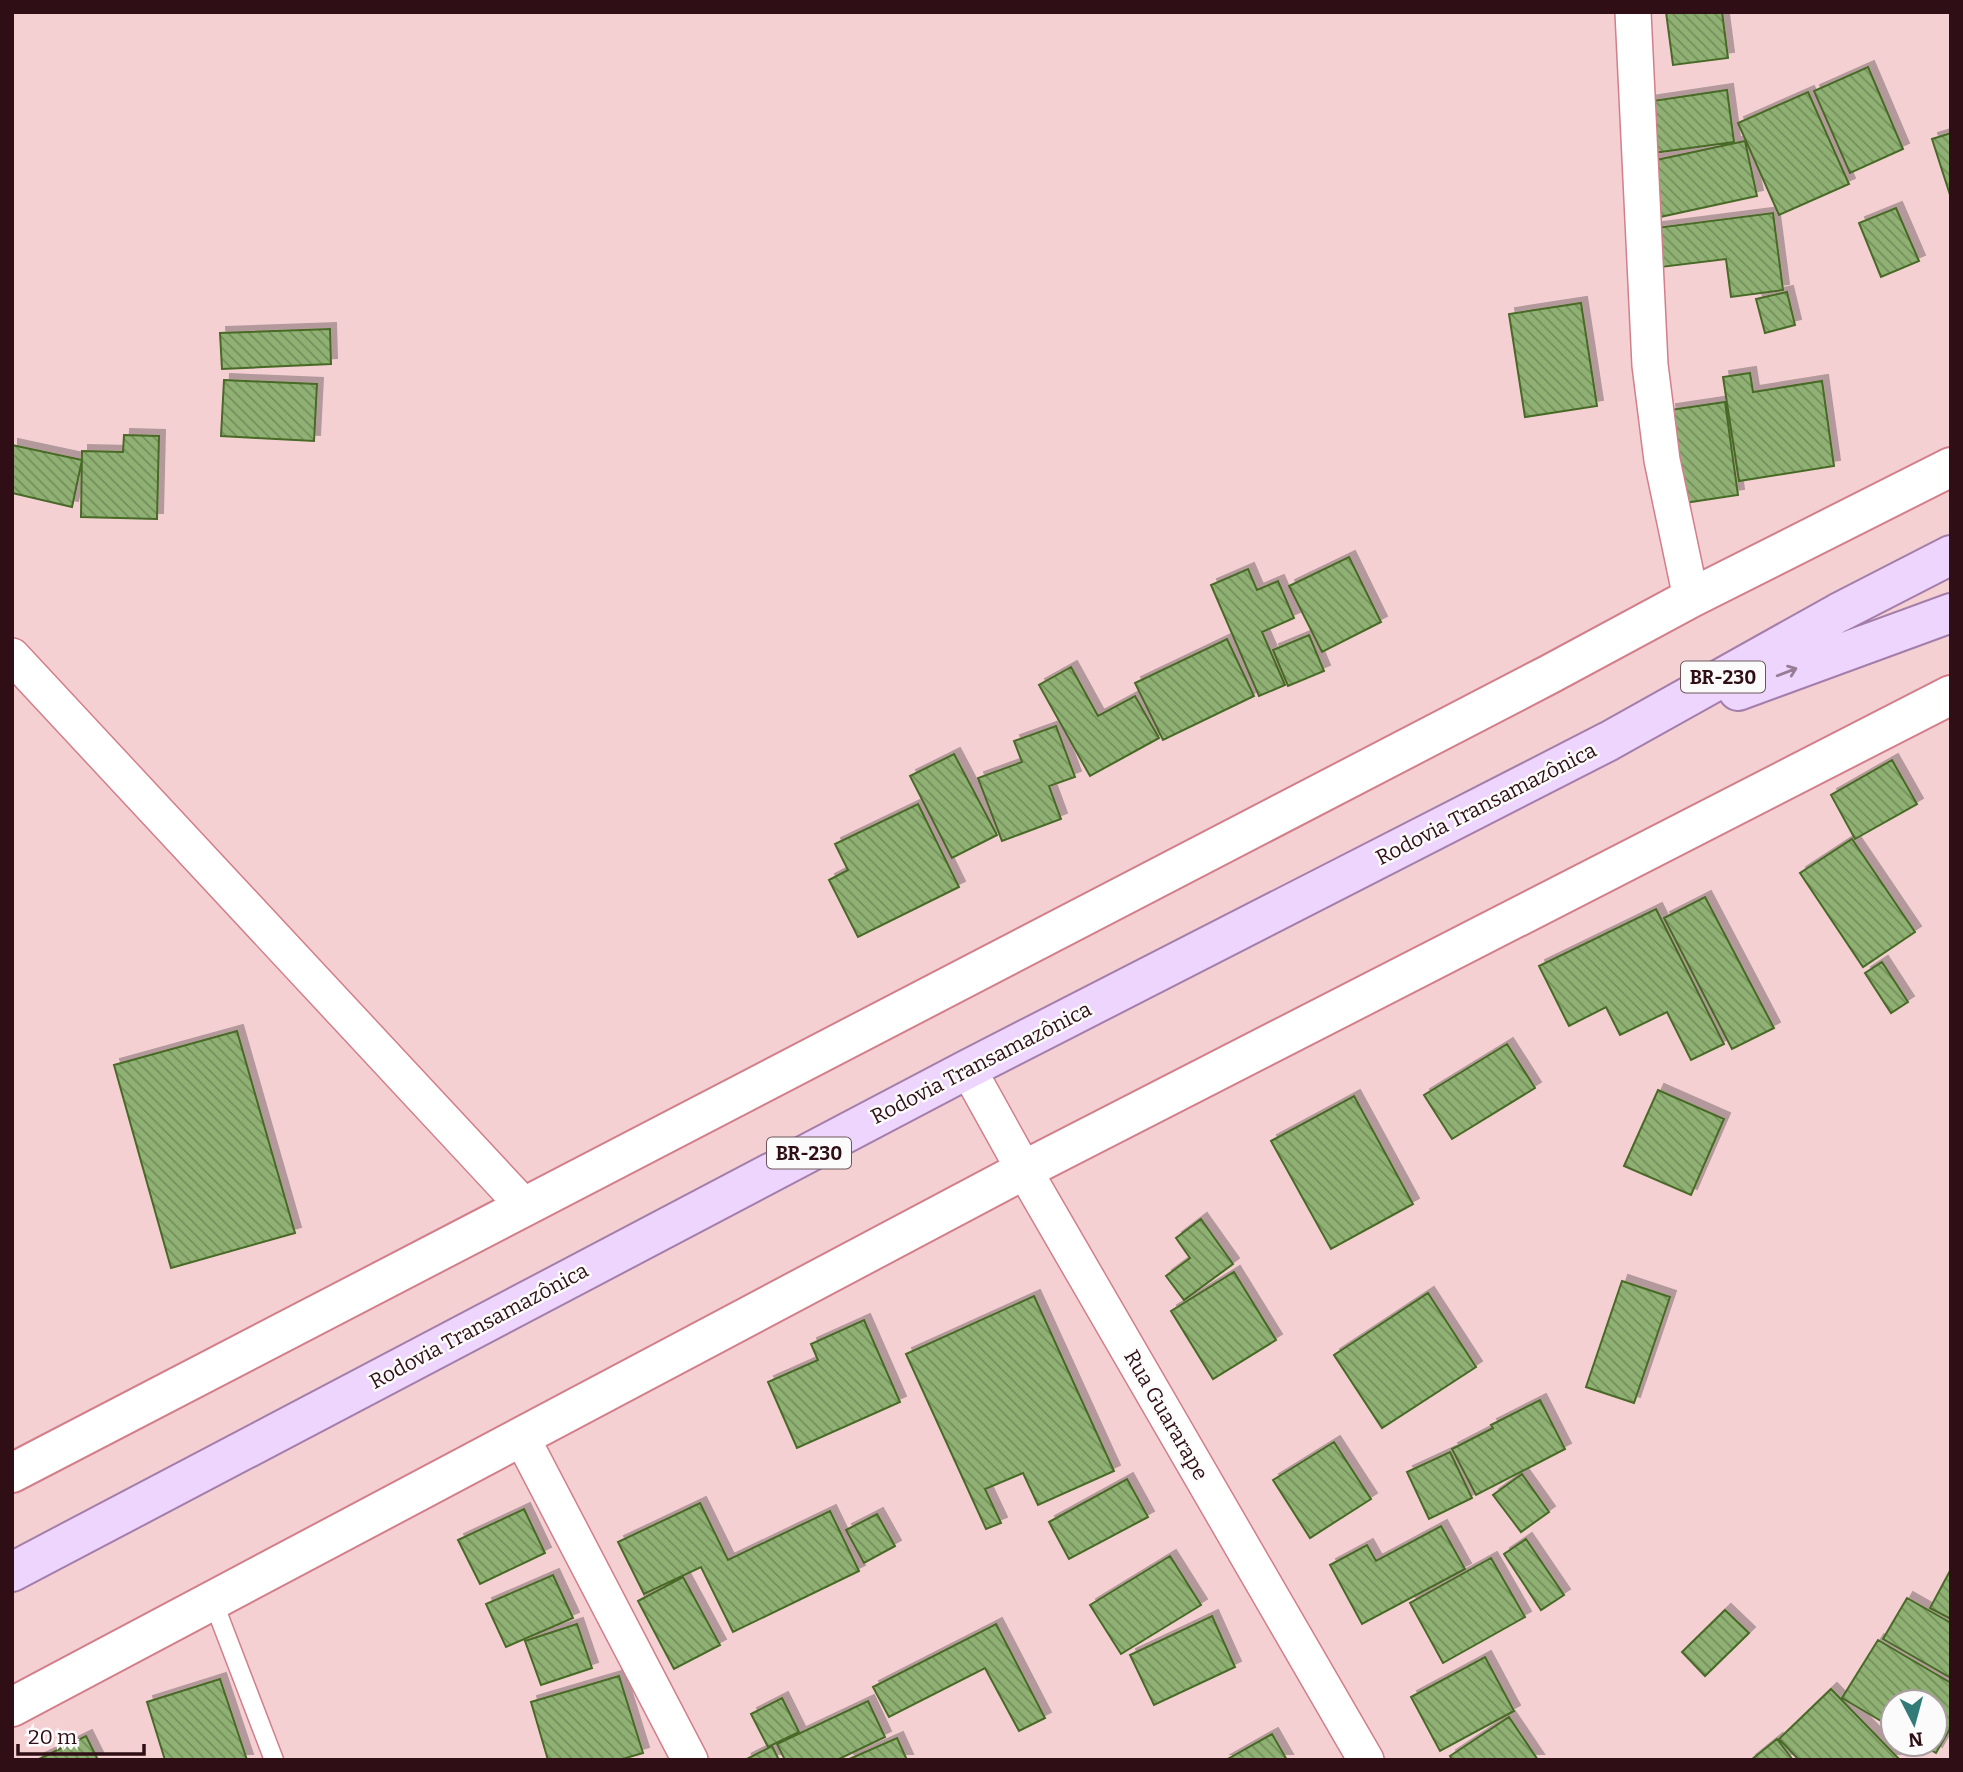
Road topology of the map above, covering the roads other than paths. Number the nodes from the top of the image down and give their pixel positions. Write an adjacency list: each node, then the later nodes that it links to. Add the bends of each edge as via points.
1 (1633, 12): 5 (street, via 1650,365 1662,460)
2 (1951, 467): 5 (main road)
3 (1951, 525): 6 (main road)
4 (1951, 555): 6 (main road, Rodovia Transamazônica / BR-230)
5 (1691, 598): 13 (main road)
6 (1838, 613): 10 (main road, Rodovia Transamazônica / BR-230)
7 (1951, 613): 10 (main road, one-way to 7)
8 (12, 656): 13 (street)
9 (1951, 695): 12 (main road)
10 (1609, 741): 11 (main road, Rodovia Transamazônica / BR-230)
11 (968, 1069): 12 (street, Rua Guararape); 16 (main road, Rodovia Transamazônica / BR-230)
12 (1024, 1170): 14 (main road); 21 (street, Rua Guararape)
13 (524, 1206): 15 (main road)
14 (522, 1437): 17 (main road); 20 (street)
15 (12, 1473)
16 (12, 1572)
17 (214, 1601): 18 (main road); 19 (lane)
18 (12, 1707)
19 (274, 1760)
20 (690, 1760)
21 (1366, 1760)

